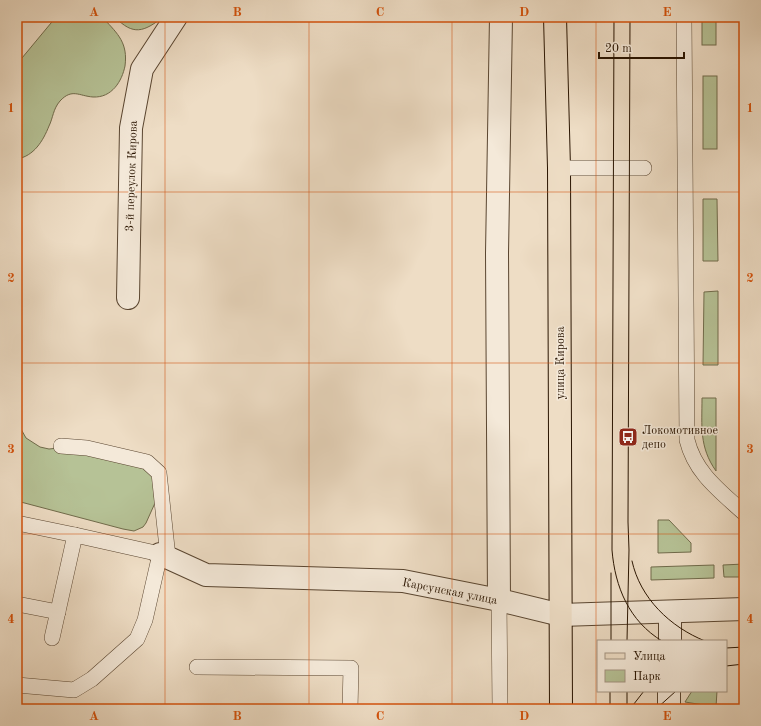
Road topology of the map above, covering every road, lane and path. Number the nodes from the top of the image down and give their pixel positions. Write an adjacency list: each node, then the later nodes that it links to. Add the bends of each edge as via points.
1 (176, 17): 7 (street, 3-й переулок Кирова, via 142,69 131,128)
2 (501, 17): 13 (street, via 497,253)
3 (556, 17): 5 (main road, улица Кирова)
4 (684, 17): 9 (lane, via 686,440 690,454 708,480)
5 (559, 168): 6 (lane); 18 (main road, улица Кирова)
6 (644, 168)
7 (128, 298)
8 (61, 446): 12 (lane, via 87,448 147,462 159,473)
9 (744, 513)
10 (17, 522): 11 (lane)
11 (75, 534): 12 (lane); 16 (lane)
12 (164, 556): 13 (street, Карсунская улица, via 206,575 403,581); 22 (lane, via 145,620 136,639 92,679 74,690)
13 (499, 600): 18 (street, Карсунская улица); 25 (lane)
14 (17, 604): 16 (lane)
15 (744, 609): 17 (street, Карсунская улица)
16 (58, 612): 19 (lane)
17 (670, 612): 18 (street, Карсунская улица); 20 (street)
18 (561, 615): 26 (main road, улица Кирова)
19 (52, 638)
20 (670, 640)
21 (197, 667): 24 (lane, via 351,668)
22 (17, 685)
23 (669, 692): 27 (street)
24 (350, 709)
25 (500, 709)
26 (561, 709)
27 (669, 709)

